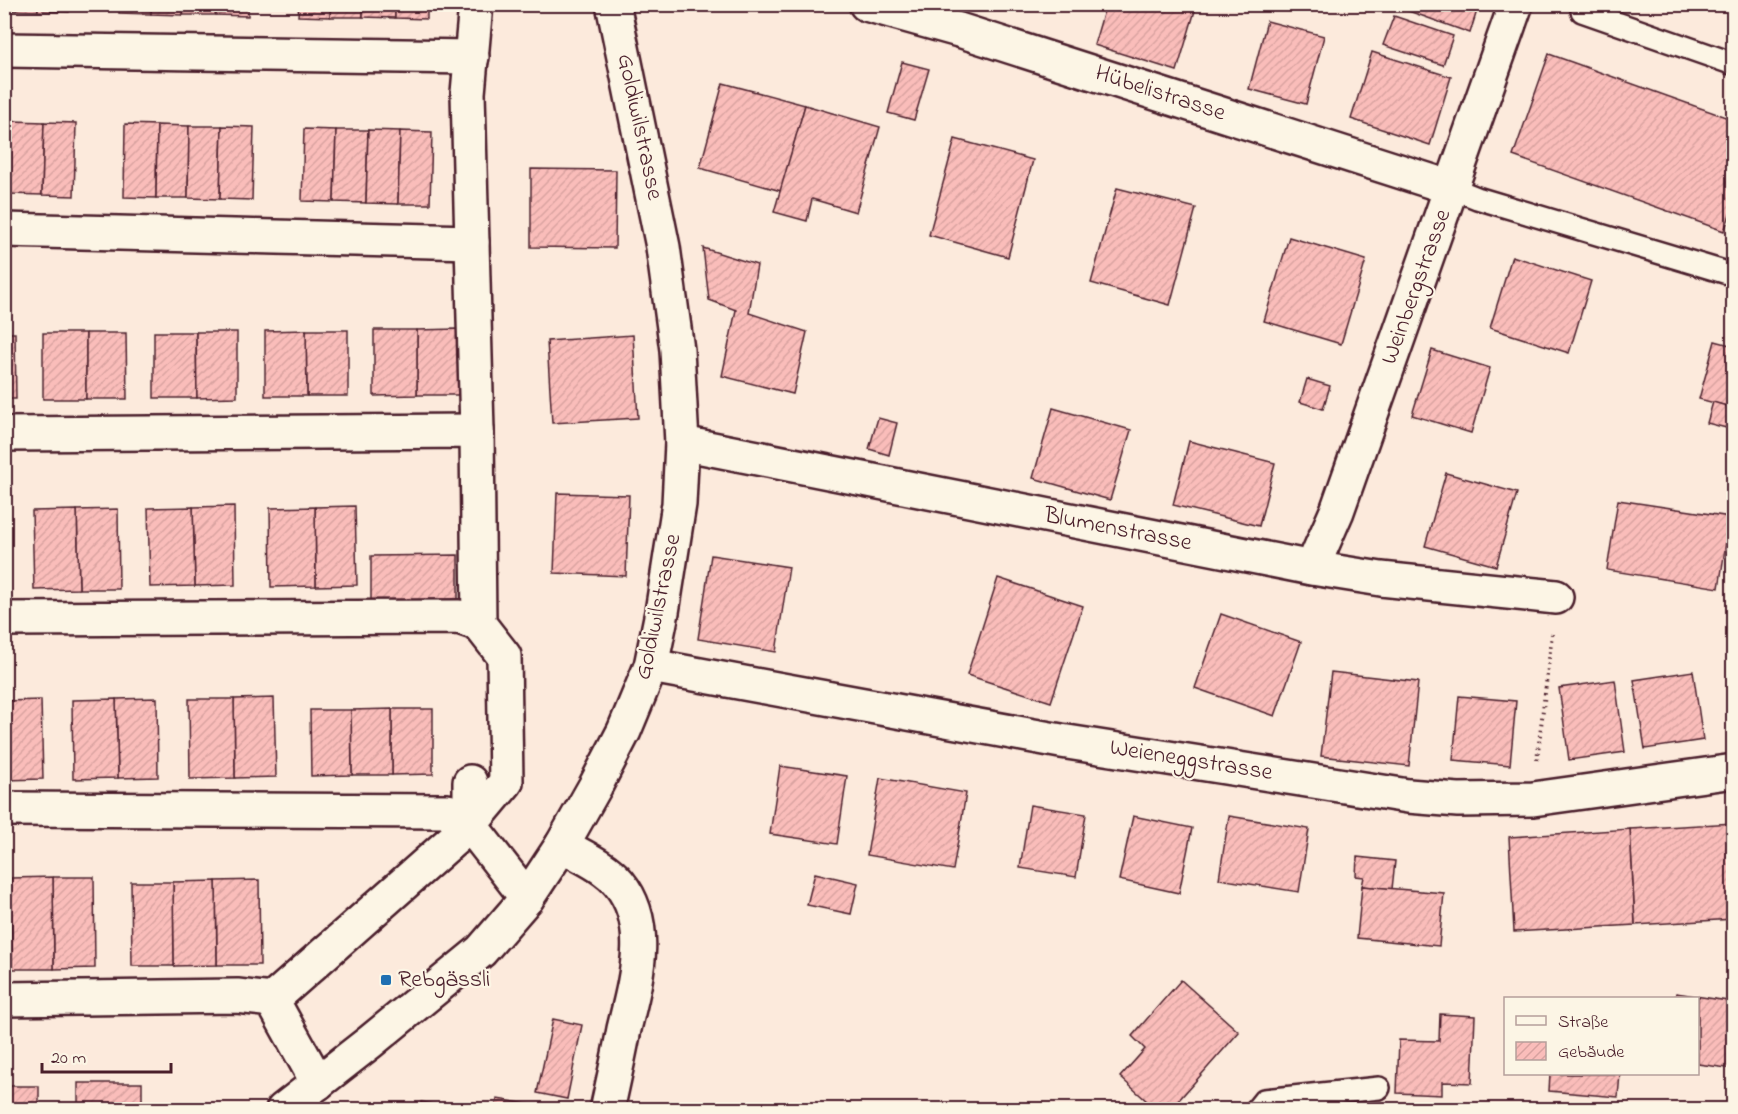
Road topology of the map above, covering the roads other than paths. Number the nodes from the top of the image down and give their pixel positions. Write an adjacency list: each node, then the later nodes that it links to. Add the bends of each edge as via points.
1 (476, 4): 8 (street)
2 (614, 4): 16 (street, Goldiwilstrasse, via 663,247 676,350)
3 (866, 4): 6 (street, Hübelistrasse)
4 (1516, 4): 10 (street, Weinbergstrasse)
5 (1584, 4): 9 (lane, via 1582,11)
6 (961, 17): 10 (street, Hübelistrasse)
7 (4, 50): 8 (street)
8 (471, 57): 12 (street, via 468,93)
9 (1734, 64)
10 (1452, 188): 13 (lane); 17 (street, Weinbergstrasse, via 1337,511)
11 (4, 230): 12 (street)
12 (472, 242): 14 (street)
13 (1734, 275)
14 (477, 431): 15 (street); 20 (street)
15 (4, 434)
16 (682, 443): 17 (street, Blumenstrasse); 21 (street, Goldiwilstrasse, via 679,504)
17 (1312, 568): 18 (street, Blumenstrasse)
18 (1556, 597)
19 (4, 619): 20 (street, via 459,617)
20 (479, 624): 25 (street, via 504,656 506,782)
21 (651, 666): 22 (street, Weieneggstrasse, via 1061,741 1408,796 1533,799); 26 (street, Goldiwilstrasse, via 624,731)
22 (1734, 771)
23 (470, 782): 25 (street)
24 (4, 809): 25 (street, via 448,811)
25 (470, 825): 27 (street); 29 (street)
26 (562, 845): 27 (street, Goldiwilstrasse); 33 (street, via 619,883 632,905 638,928 634,984)
27 (527, 898): 30 (street, Goldiwilstrasse, via 481,951)
28 (4, 999): 29 (street, via 237,996)
29 (272, 1000): 30 (street)
30 (318, 1083): 32 (street, Goldiwilstrasse)
31 (1378, 1088): 34 (lane, via 1264,1100)
32 (283, 1110)
33 (607, 1110)
34 (1256, 1110)

